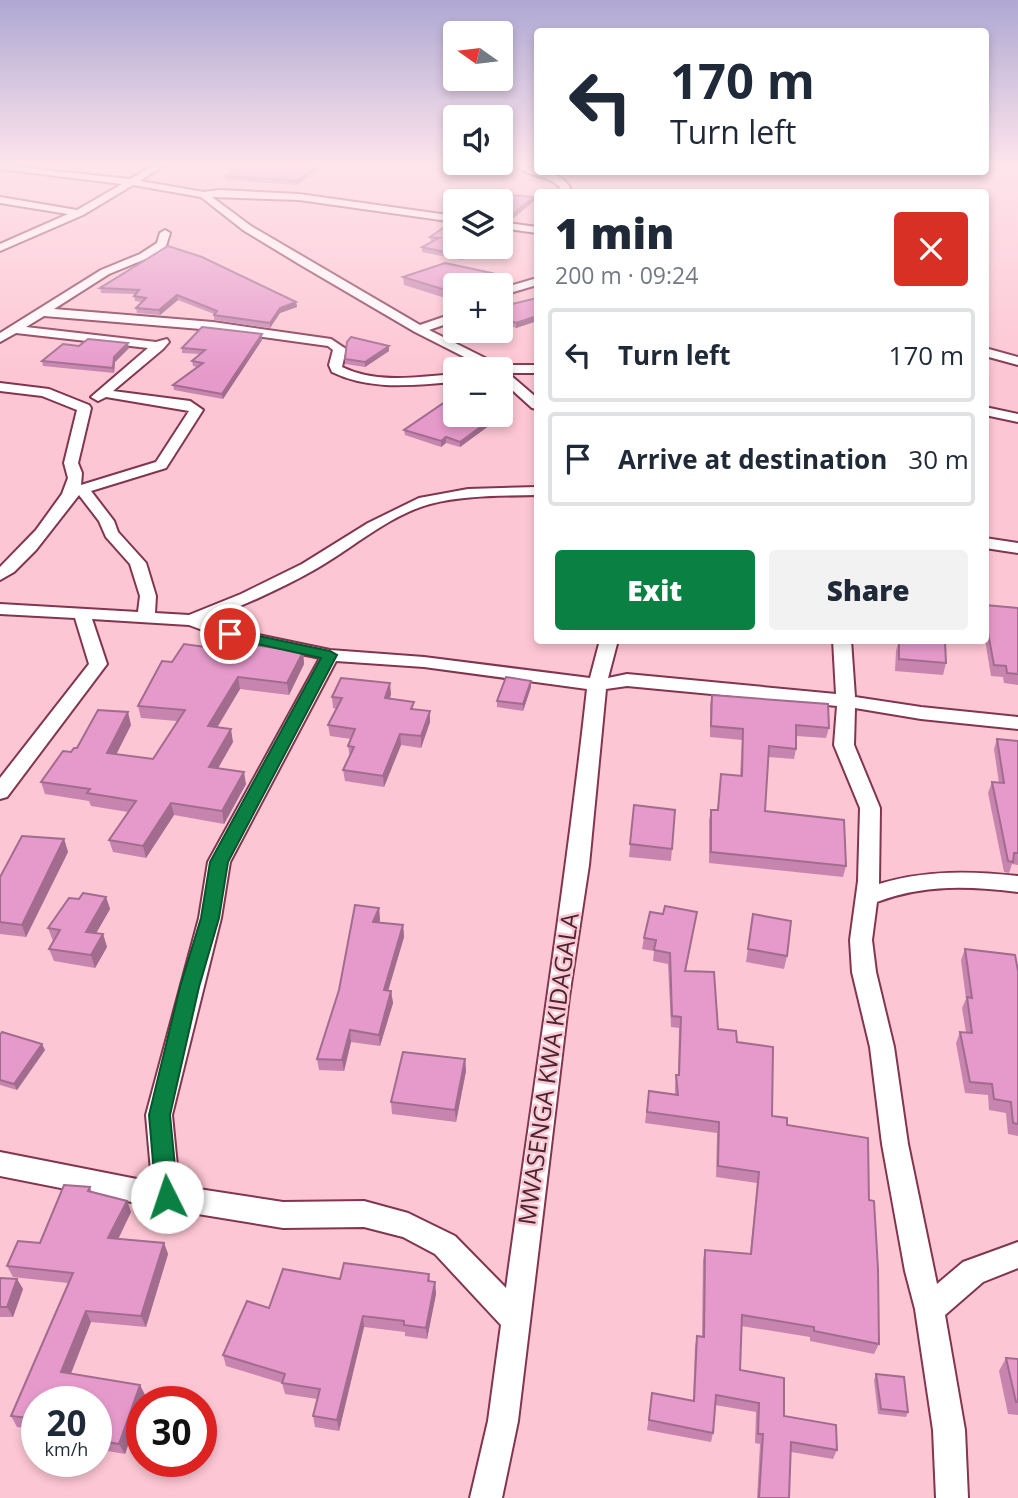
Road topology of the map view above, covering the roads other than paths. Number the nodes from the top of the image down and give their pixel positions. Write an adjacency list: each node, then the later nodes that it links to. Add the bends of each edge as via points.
1 (30, 235): 4 (street)
2 (164, 235): 7 (street, via 162,244 144,256 105,272)
3 (259, 235): 11 (street)
4 (0, 248)
5 (534, 282): 6 (street)
6 (513, 289)
7 (42, 312): 9 (street); 10 (street)
8 (443, 321): 11 (street)
9 (181, 324): 13 (street); 19 (street, via 331,342 340,349 336,369 357,377 395,382)
10 (13, 329): 12 (street); 13 (street)
11 (419, 329): 15 (street)
12 (0, 338)
13 (159, 346): 22 (street)
14 (989, 353): 16 (street)
15 (472, 357)
16 (1018, 361)
17 (534, 369): 18 (street)
18 (513, 370)
19 (443, 378)
20 (513, 384): 23 (street)
21 (0, 387): 24 (street, via 57,395)
22 (103, 393): 24 (street); 27 (street, via 190,405 196,410 162,465)
23 (534, 402)
24 (83, 408): 27 (street, via 71,463)
25 (989, 412): 26 (street)
26 (1018, 418)
27 (76, 491): 31 (street, via 28,553); 34 (street, via 138,563)
28 (534, 491): 35 (street, via 468,493 425,502 373,526 247,598)
29 (989, 544): 30 (street)
30 (1018, 548)
31 (0, 575)
32 (0, 609): 33 (street)
33 (82, 615): 34 (street); 42 (street, via 98,664)
34 (149, 619): 35 (street)
35 (191, 620): 38 (street, via 230,634)
36 (608, 644): 39 (street, MWASENGA KWA KIDAGALA)
37 (842, 644): 40 (street)
38 (330, 655): 39 (street, via 424,662); 46 (street, via 219,862 210,918 159,1115)
39 (597, 685): 40 (street, via 627,680); 49 (street, MWASENGA KWA KIDAGALA, via 578,866)
40 (846, 701): 41 (street); 44 (street, via 845,752 870,807)
41 (1018, 723)
42 (0, 792)
43 (1018, 884): 44 (street, via 922,879)
44 (867, 897): 48 (street, via 861,940 864,972)
45 (0, 1164): 46 (street)
46 (167, 1197): 49 (street, via 283,1215 364,1214 408,1226 445,1245)
47 (1018, 1255): 48 (street, via 973,1272)
48 (930, 1309): 51 (street, via 949,1430)
49 (516, 1320): 50 (street, MWASENGA KWA KIDAGALA, via 503,1421)
50 (486, 1498)
51 (952, 1498)

